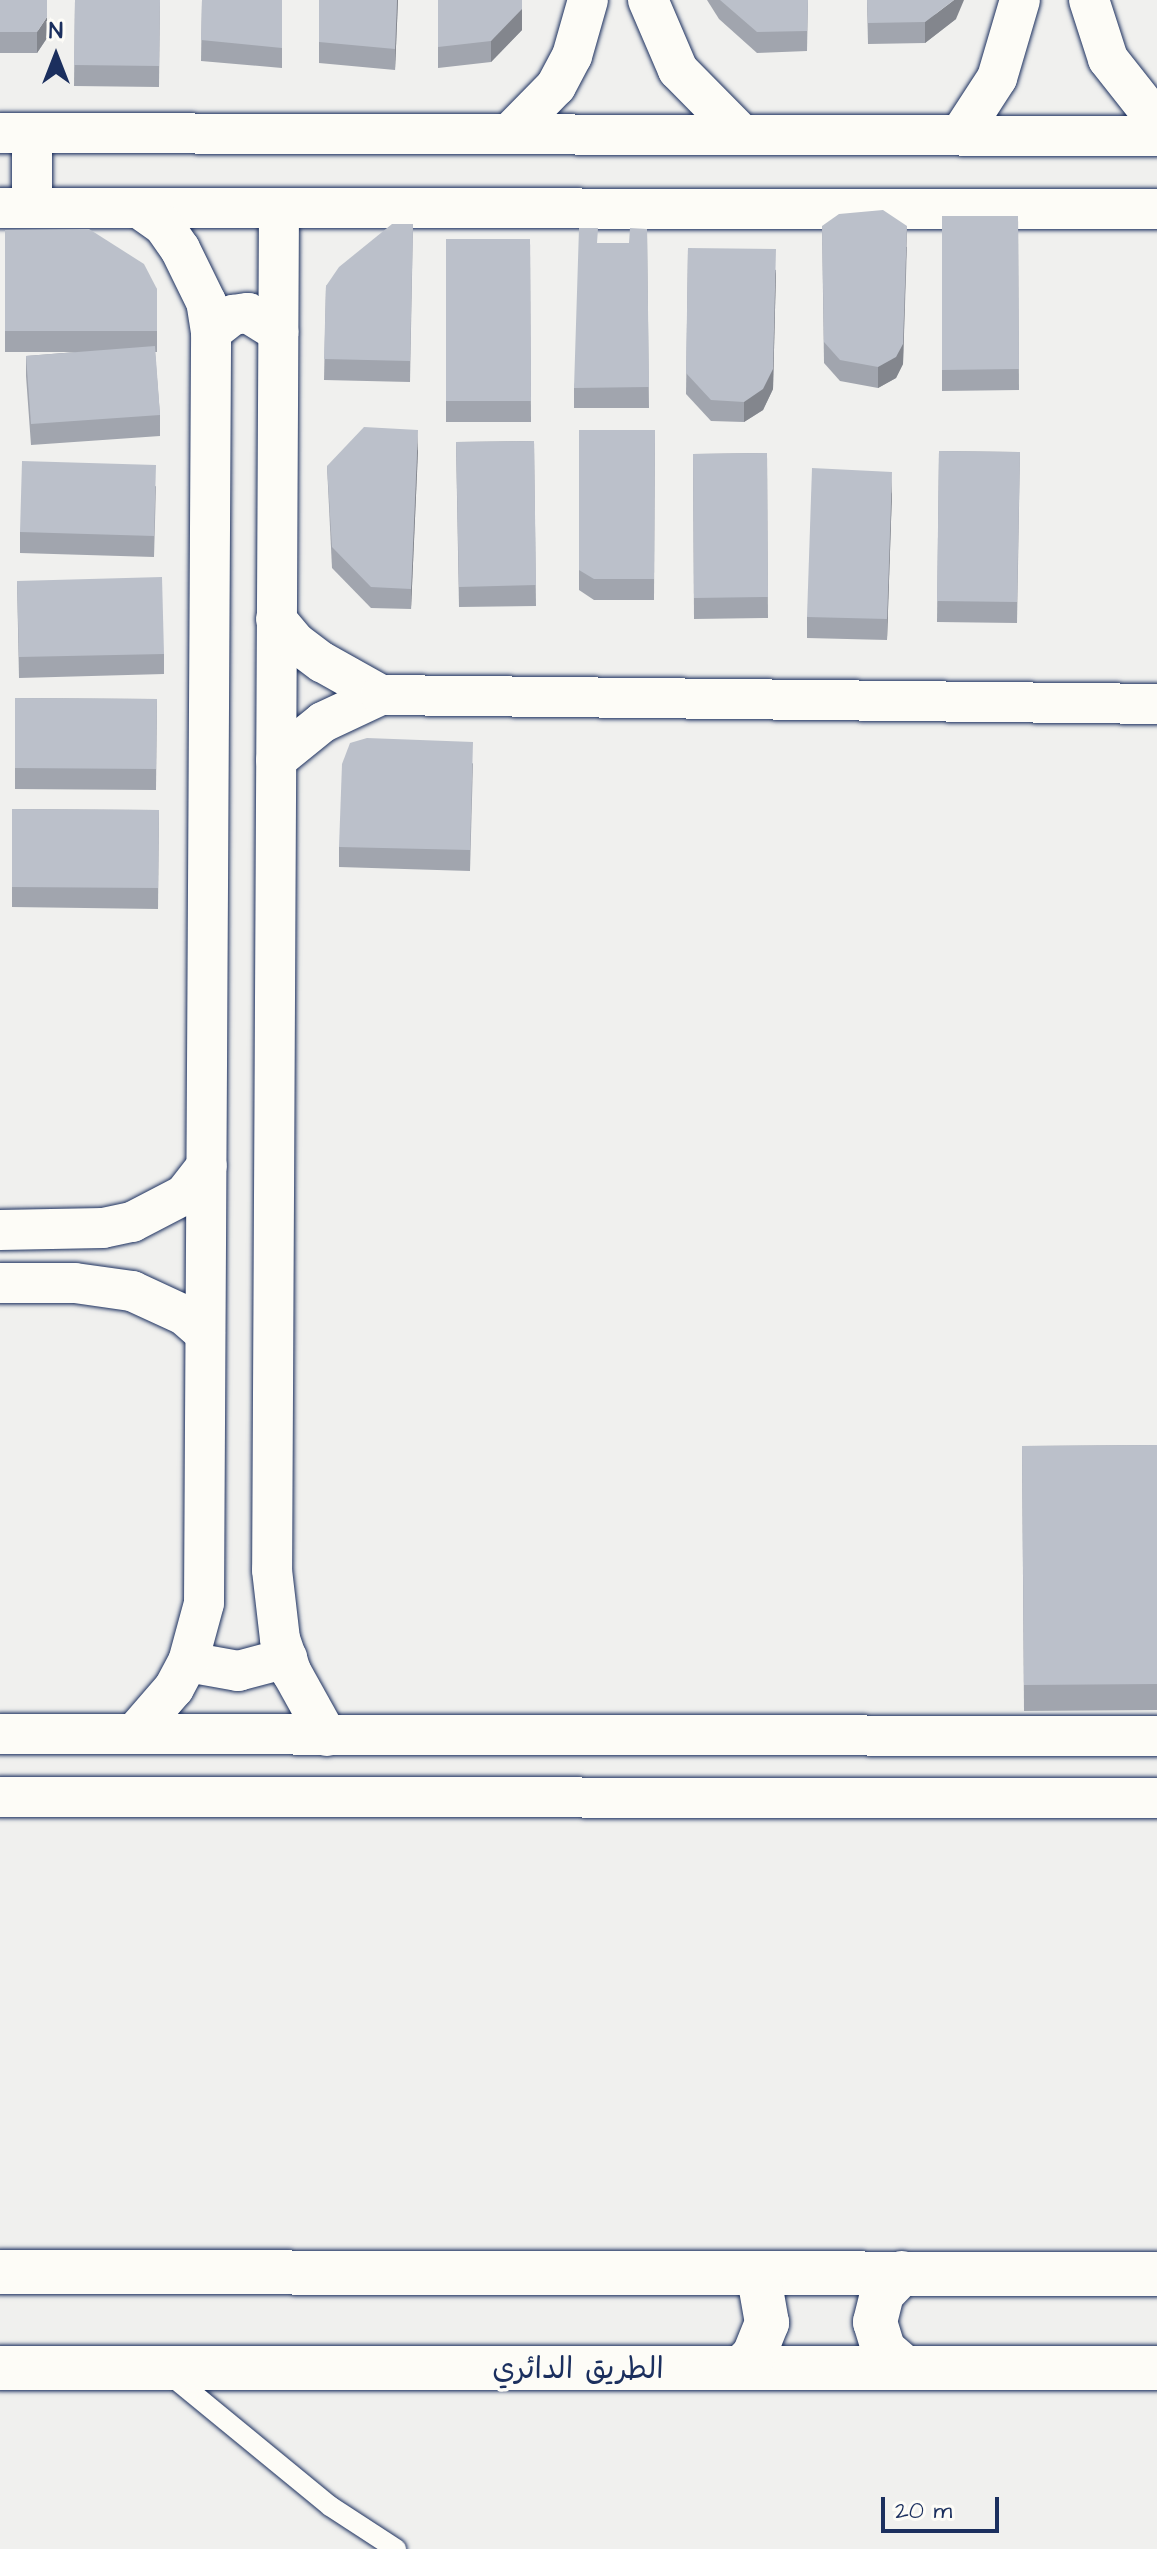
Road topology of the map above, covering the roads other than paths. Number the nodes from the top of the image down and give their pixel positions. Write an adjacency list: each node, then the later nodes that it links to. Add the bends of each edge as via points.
1 (588, 0): 7 (street, via 572,56 556,86)
2 (648, 0): 8 (street, via 678,70)
3 (1020, 0): 9 (street, via 997,78)
4 (1089, 0): 5 (street, via 1108,59)
5 (1157, 121)
6 (16, 133): 7 (street); 11 (street)
7 (509, 134): 8 (street)
8 (742, 135): 9 (street)
9 (960, 135): 10 (street)
10 (1157, 136)
11 (16, 208): 12 (street)
12 (139, 208): 13 (street); 15 (street, via 163,225 188,262 206,302)
13 (279, 208): 14 (street); 16 (street)
14 (1157, 209)
15 (211, 332): 16 (street, via 220,321 248,313); 21 (street)
16 (278, 332): 17 (street)
17 (276, 619): 18 (street, via 322,662); 20 (street)
18 (381, 695): 19 (street); 20 (street, via 323,722)
19 (1157, 704)
20 (276, 760): 27 (street, via 272,1570)
21 (207, 1166): 22 (street, via 184,1195 159,1211); 26 (street)
22 (103, 1228): 23 (street); 25 (street, via 112,1237 118,1262)
23 (0, 1230)
24 (0, 1283): 25 (street)
25 (104, 1285): 26 (street, via 159,1301)
26 (205, 1333): 28 (street, via 204,1603)
27 (287, 1658): 28 (street, via 238,1671); 31 (street)
28 (188, 1662): 30 (street, via 156,1713)
29 (0, 1734): 30 (street)
30 (134, 1734): 31 (street)
31 (327, 1736): 32 (street)
32 (1157, 1736)
33 (0, 1797): 34 (street)
34 (1157, 1798)
35 (0, 2272): 36 (main road)
36 (753, 2273): 37 (main road); 40 (main road, via 767,2323 754,2355)
37 (902, 2273): 38 (main road); 41 (main road, via 882,2294 875,2322 883,2349)
38 (1157, 2274)
39 (0, 2368): 43 (main road, الطريق الدائري)
40 (741, 2368): 41 (main road, الطريق الدائري); 43 (main road, الطريق الدائري)
41 (905, 2368): 42 (main road, الطريق الدائري)
42 (1157, 2368)
43 (165, 2370): 44 (lane, via 330,2506)
44 (396, 2549)

